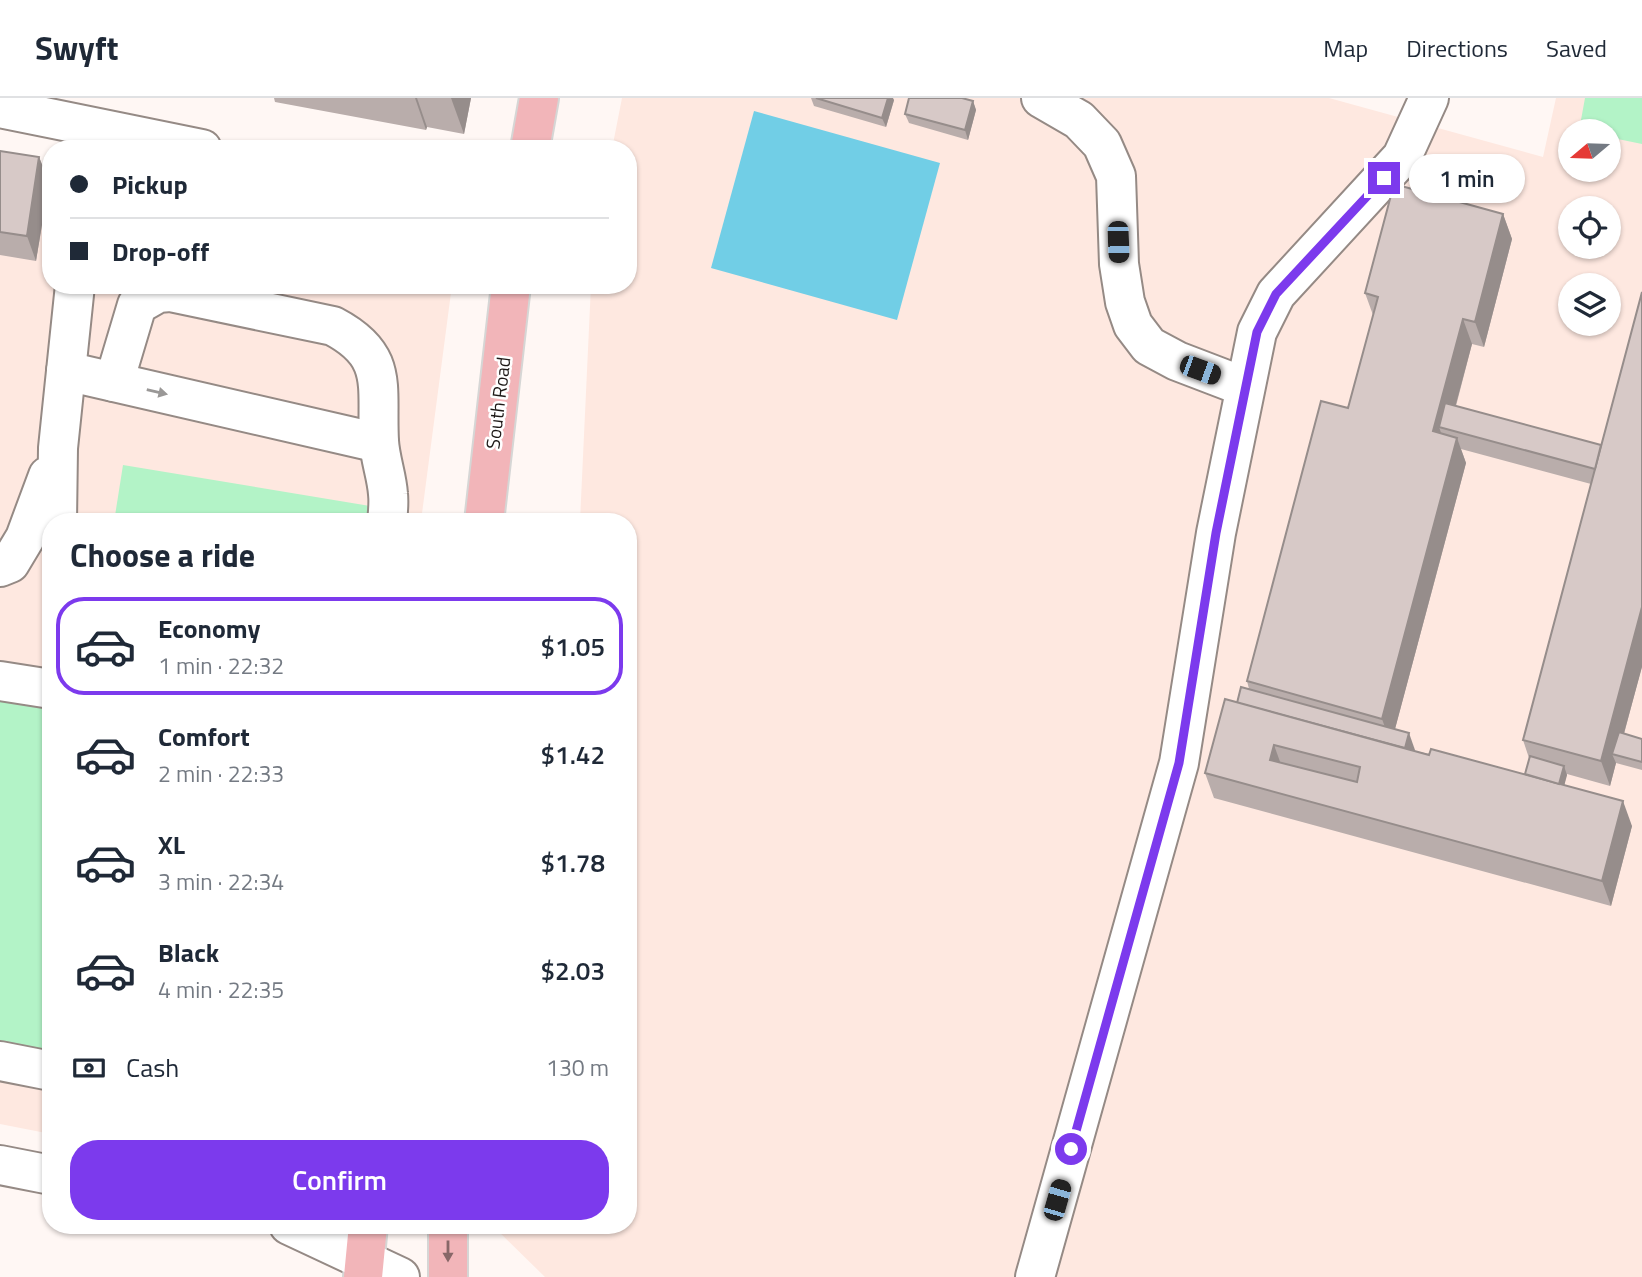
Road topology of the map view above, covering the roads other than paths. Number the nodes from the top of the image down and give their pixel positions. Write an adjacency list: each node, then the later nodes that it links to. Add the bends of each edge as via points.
1 (539, 98): 7 (main road)
2 (1041, 98): 14 (street, via 1079,120 1102,144 1116,176 1119,264 1133,325 1149,346 1177,362)
3 (1429, 98): 14 (street, via 1402,157 1276,294 1257,332)
4 (0, 108): 5 (street)
5 (90, 138): 6 (street)
6 (110, 140)
7 (532, 140)
8 (74, 294): 12 (street)
9 (157, 294): 13 (street, via 137,305)
10 (180, 294): 15 (street, via 333,326 353,337 374,363)
11 (510, 294): 19 (main road, South Road)
12 (66, 371): 13 (street); 16 (street)
13 (114, 382): 15 (street, one-way to 15)
14 (1245, 387): 32 (street, via 1179,763)
15 (379, 443): 18 (street)
16 (58, 447): 17 (street); 20 (street, via 25,538 10,563)
17 (57, 513)
18 (387, 513)
19 (485, 513)
20 (0, 567)
21 (0, 681): 22 (street)
22 (42, 688)
23 (0, 1062): 24 (street)
24 (42, 1069)
25 (0, 1164): 26 (street)
26 (42, 1173)
27 (313, 1234): 29 (street)
28 (448, 1234): 31 (main road, one-way to 31)
29 (365, 1254): 30 (street)
30 (400, 1277)
31 (448, 1277)
32 (1035, 1277)

